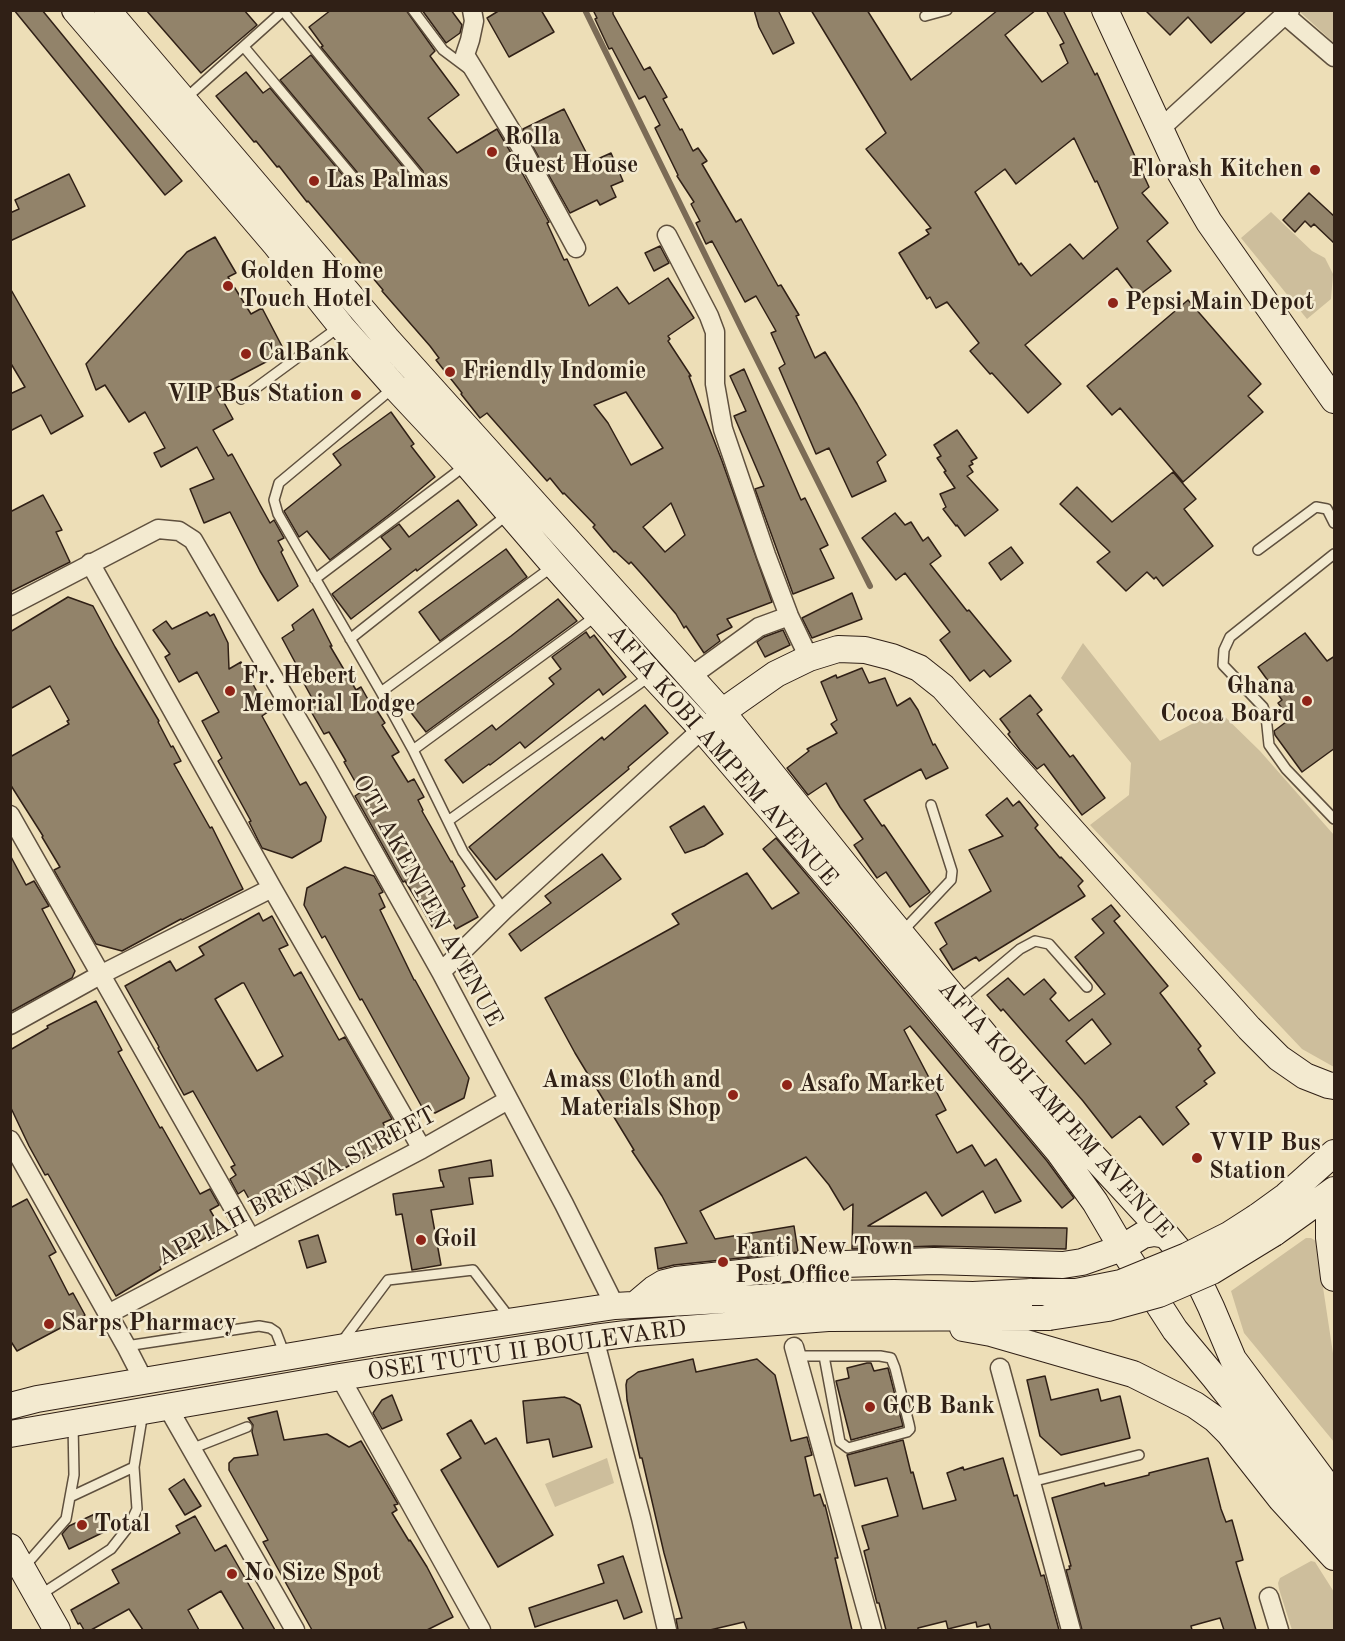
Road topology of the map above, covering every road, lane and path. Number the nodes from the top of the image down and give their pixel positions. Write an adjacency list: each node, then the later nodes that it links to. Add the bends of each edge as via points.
1 (75, 10): 13 (main road, AFIA KOBI AMPEM AVENUE)
2 (107, 10): 13 (main road, AFIA KOBI AMPEM AVENUE)
3 (413, 10): 12 (lane, via 442,50)
4 (472, 10): 12 (street, via 474,21 465,55)
5 (947, 10): 9 (lane)
6 (1105, 10): 14 (main road)
7 (284, 11): 10 (lane); 15 (lane)
8 (1288, 13): 11 (street); 14 (street)
9 (925, 16)
10 (244, 47): 13 (lane); 16 (lane)
11 (1335, 57)
12 (476, 74): 18 (street)
13 (175, 109): 19 (main road, AFIA KOBI AMPEM AVENUE); 20 (main road, AFIA KOBI AMPEM AVENUE, via 301,239)
14 (1160, 129): 22 (main road, via 1209,222)
15 (418, 175)
16 (352, 176)
17 (667, 235): 33 (street, via 710,316 715,332 715,384 723,429)
18 (576, 248)
19 (341, 326): 20 (main road, AFIA KOBI AMPEM AVENUE); 21 (lane)
20 (405, 379): 23 (main road, AFIA KOBI AMPEM AVENUE); 30 (lane, via 279,483 274,500 278,514); 37 (main road, AFIA KOBI AMPEM AVENUE)
21 (241, 399)
22 (1335, 400)
23 (467, 464): 24 (main road, AFIA KOBI AMPEM AVENUE); 30 (lane)
24 (509, 513): 29 (main road, AFIA KOBI AMPEM AVENUE); 34 (lane)
25 (1335, 523): 26 (lane, via 1327,509 1316,507)
26 (1258, 550)
27 (1335, 554): 44 (lane, via 1230,637 1223,665 1263,707 1269,745 1286,769)
28 (90, 563): 31 (street); 46 (street); 49 (street, OTI AKENTEN AVENUE, via 158,529 179,531 193,540)
29 (554, 565): 32 (main road, AFIA KOBI AMPEM AVENUE); 38 (lane)
30 (315, 579): 34 (lane)
31 (10, 606)
32 (597, 614): 36 (main road, AFIA KOBI AMPEM AVENUE); 41 (lane)
33 (789, 616): 35 (street); 37 (street, via 759,627)
34 (350, 639): 38 (lane)
35 (808, 658): 39 (main road, via 776,674); 54 (main road, via 838,649 865,650 920,668 943,687 1249,1028 1279,1058 1305,1076)
36 (651, 675): 40 (main road, AFIA KOBI AMPEM AVENUE); 45 (lane)
37 (690, 677): 39 (main road, AFIA KOBI AMPEM AVENUE)
38 (381, 692): 41 (lane)
39 (722, 712): 40 (street); 48 (main road, AFIA KOBI AMPEM AVENUE)
40 (702, 729): 47 (street); 63 (main road, AFIA KOBI AMPEM AVENUE, via 1059,1152)
41 (413, 750): 45 (lane)
42 (931, 805): 48 (lane, via 952,871 951,880)
43 (10, 815): 50 (street)
44 (1335, 819)
45 (448, 821): 47 (lane, via 463,852)
46 (272, 888): 50 (street); 57 (street)
47 (504, 910): 49 (street)
48 (901, 933): 52 (main road, AFIA KOBI AMPEM AVENUE)
49 (441, 972): 55 (street, OTI AKENTEN AVENUE)
50 (100, 975): 53 (street); 62 (street)
51 (1087, 987): 52 (lane, via 1049,944 1035,942 1020,949)
52 (957, 1002): 61 (main road, AFIA KOBI AMPEM AVENUE, via 1017,1074)
53 (10, 1025)
54 (1335, 1086)
55 (508, 1100): 57 (street, APPIAH BRENYA STREET); 65 (street, OTI AKENTEN AVENUE)
56 (10, 1140): 67 (street)
57 (422, 1149): 62 (street, APPIAH BRENYA STREET)
58 (1335, 1152): 66 (main road, OSEI TUTU II BOULEVARD, bridge, via 1257,1217 1187,1256 1121,1283 1076,1292 894,1293)
59 (1335, 1190): 68 (main road, OSEI TUTU II BOULEVARD, bridge, via 1212,1271 1149,1297 1049,1317)
60 (1335, 1203): 64 (main road, via 1329,1219 1329,1238)
61 (1166, 1235): 63 (main road, via 1143,1235); 88 (main road, AFIA KOBI AMPEM AVENUE, via 1191,1265 1233,1359)
62 (251, 1239): 67 (street, APPIAH BRENYA STREET)
63 (1122, 1248): 65 (main road, via 1063,1265 934,1261 814,1265 676,1280); 90 (main road, AFIA KOBI AMPEM AVENUE, via 1176,1330)
64 (1335, 1278)
65 (625, 1306): 66 (main road, OSEI TUTU II BOULEVARD); 69 (main road, OSEI TUTU II BOULEVARD)
66 (828, 1306): 68 (main road, OSEI TUTU II BOULEVARD); 70 (main road, OSEI TUTU II BOULEVARD)
67 (108, 1314): 71 (street)
68 (919, 1318): 91 (main road, via 991,1333 1133,1374 1195,1405 1230,1433 1281,1499)
69 (513, 1322): 72 (main road, OSEI TUTU II BOULEVARD); 72 (lane, via 473,1270 388,1280)
70 (594, 1338): 77 (main road, OSEI TUTU II BOULEVARD); 98 (street)
71 (126, 1346): 75 (lane, via 259,1326 276,1332); 78 (street)
72 (336, 1349): 75 (main road, OSEI TUTU II BOULEVARD)
73 (796, 1352): 74 (lane); 99 (street)
74 (824, 1356): 74 (lane, via 891,1358 910,1429 848,1448 840,1442)
75 (286, 1357): 78 (main road, OSEI TUTU II BOULEVARD)
76 (1000, 1368): 87 (street)
77 (340, 1377): 80 (main road, OSEI TUTU II BOULEVARD); 97 (street)
78 (144, 1381): 79 (main road, OSEI TUTU II BOULEVARD)
79 (10, 1406)
80 (155, 1408): 81 (main road, OSEI TUTU II BOULEVARD); 84 (street); 86 (lane)
81 (73, 1423): 83 (main road, OSEI TUTU II BOULEVARD); 89 (lane, via 74,1475)
82 (247, 1427): 84 (lane)
83 (10, 1434)
84 (191, 1449): 96 (street)
85 (1139, 1455): 87 (lane)
86 (134, 1467): 89 (lane); 93 (lane, via 137,1509 129,1526 111,1549)
87 (1031, 1482): 100 (street)
88 (1335, 1495)
89 (70, 1497): 92 (lane, via 66,1520)
90 (1335, 1529)
91 (1335, 1557)
92 (17, 1558): 93 (main road)
93 (38, 1596): 95 (main road)
94 (1269, 1597): 101 (street)
95 (57, 1630)
96 (295, 1630)
97 (481, 1630)
98 (667, 1630)
99 (872, 1630)
100 (1071, 1630)
101 (1279, 1630)

